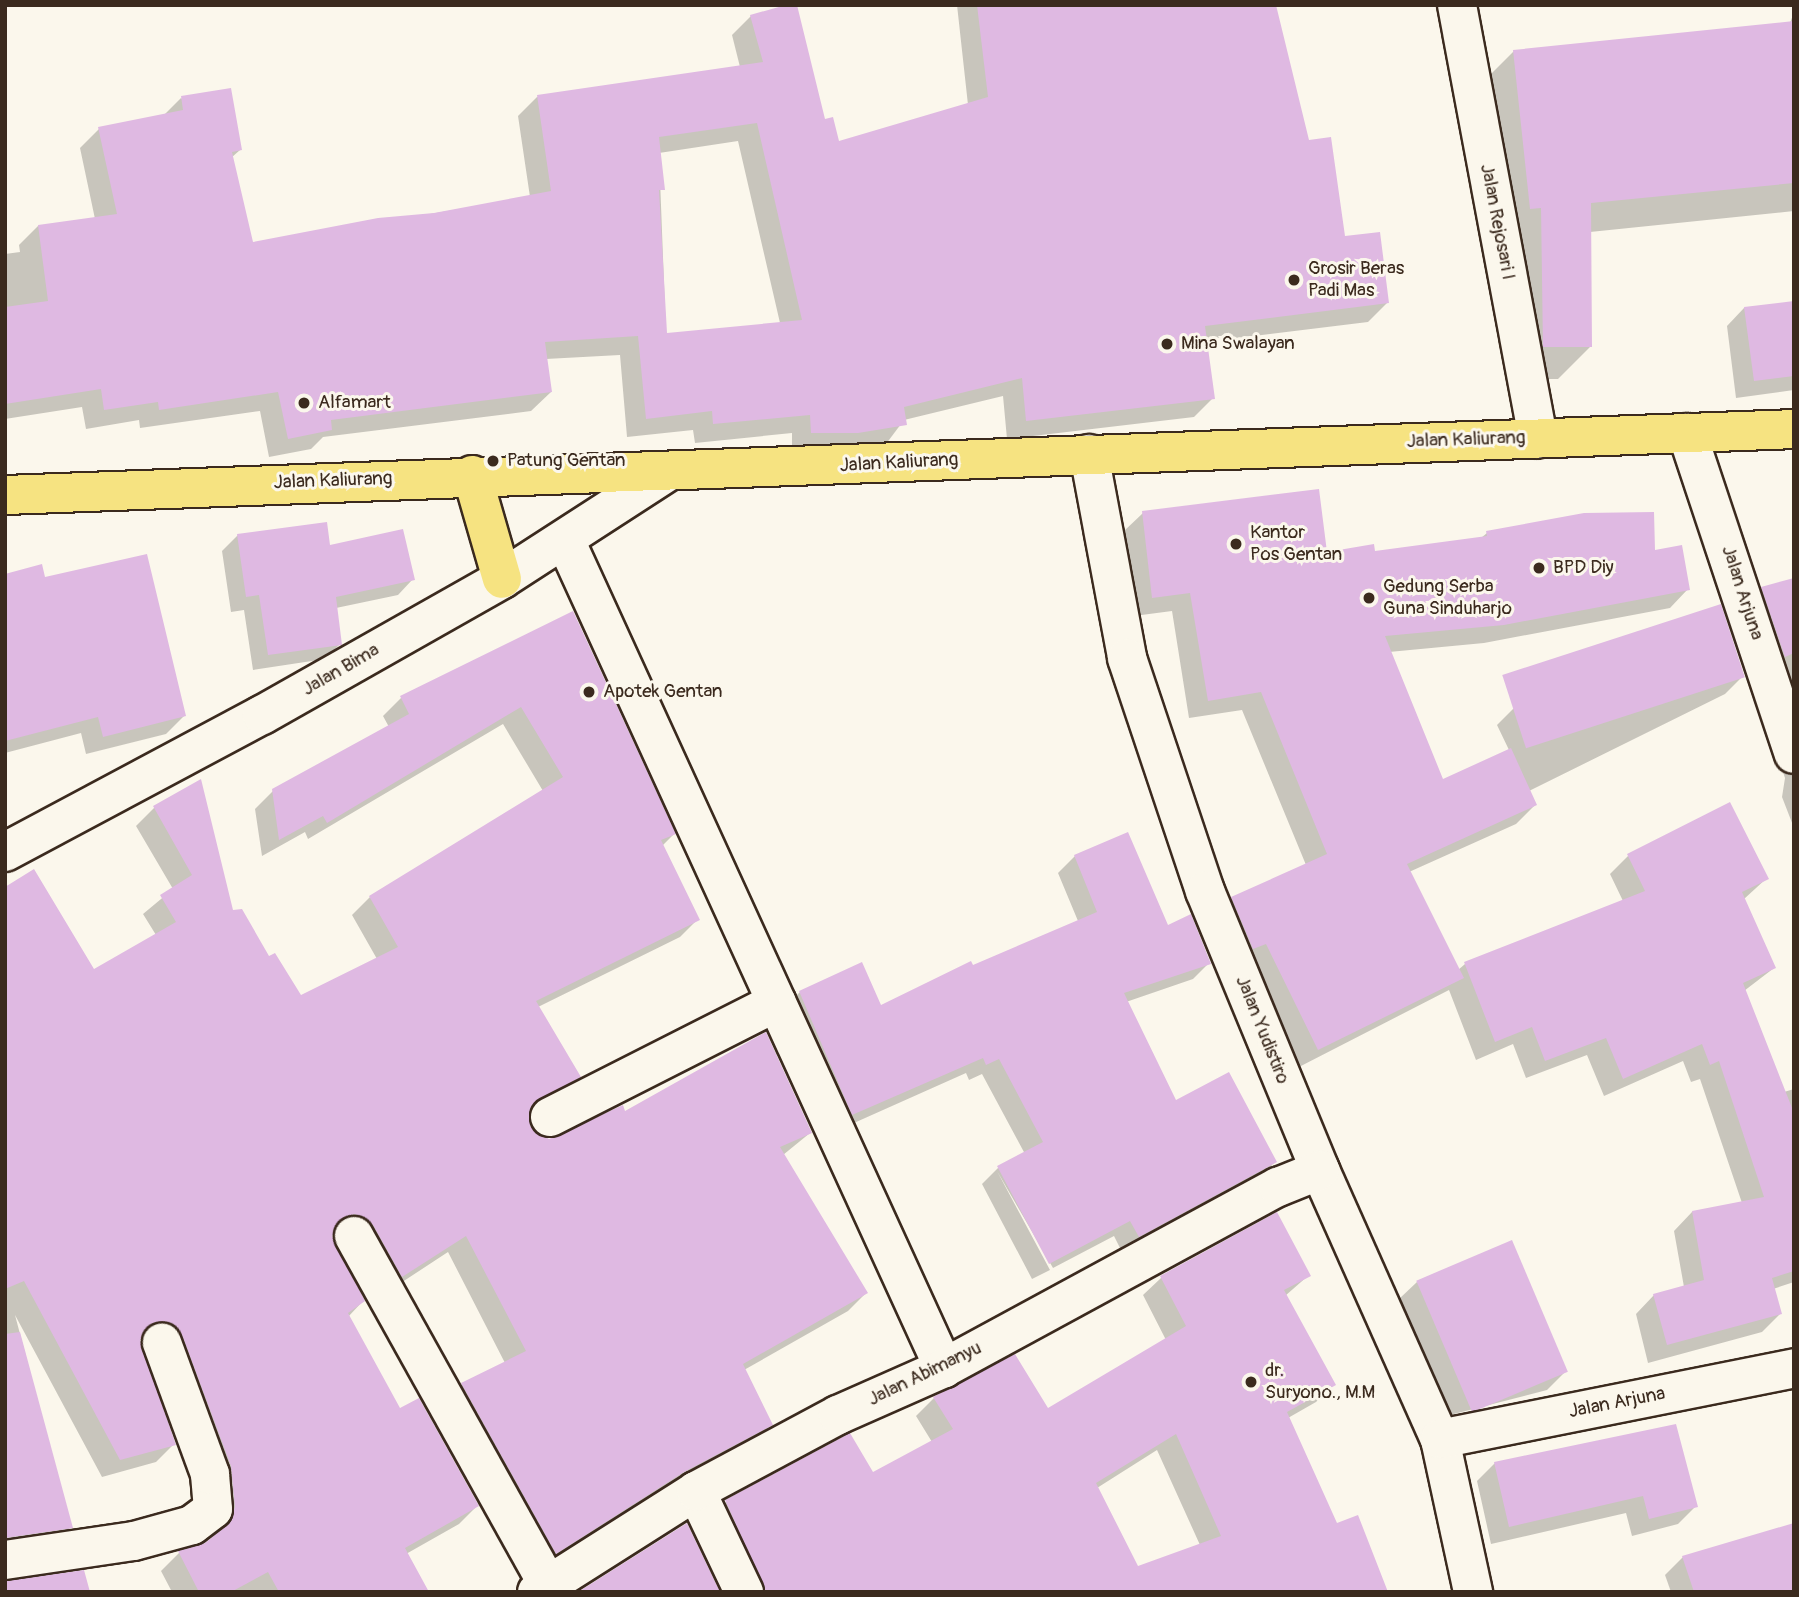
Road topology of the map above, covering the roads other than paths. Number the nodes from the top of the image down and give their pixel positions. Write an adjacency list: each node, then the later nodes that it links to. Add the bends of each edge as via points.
1 (1457, 5): 4 (street, Jalan Rejosari I)
2 (1794, 429): 3 (main road, Jalan Kaliurang)
3 (1688, 433): 4 (main road, Jalan Kaliurang); 11 (street, Jalan Arjuna)
4 (1538, 438): 5 (main road, Jalan Kaliurang)
5 (1089, 454): 6 (main road, Jalan Kaliurang); 15 (street, Jalan Yudistiro, via 1127,658 1205,891)
6 (666, 473): 7 (main road, Jalan Kaliurang); 9 (street, Jalan Bima)
7 (472, 475): 8 (main road, Jalan Kaliurang); 10 (main road)
8 (5, 495)
9 (565, 540): 10 (street, Jalan Bima); 13 (street)
10 (502, 579): 12 (street, Jalan Bima, via 262,715)
11 (1794, 754)
12 (5, 852)
13 (777, 1002): 14 (street); 18 (street)
14 (550, 1117)
15 (1320, 1170): 18 (street, Jalan Abimanyu, via 1278,1187); 20 (street, Jalan Yudistiro)
16 (354, 1236): 23 (street)
17 (162, 1343): 22 (street, via 210,1474 213,1509 192,1525 134,1541)
18 (944, 1368): 21 (street, Jalan Abimanyu, via 838,1415)
19 (1794, 1368): 20 (street, Jalan Arjuna)
20 (1440, 1439): 25 (street, Jalan Yudistiro)
21 (696, 1491): 23 (street, Jalan Abimanyu); 24 (street)
22 (5, 1560)
23 (543, 1589)
24 (744, 1592)
25 (1473, 1592)

